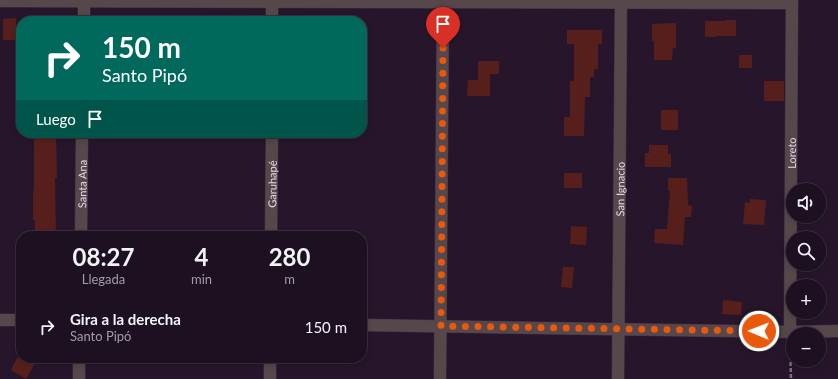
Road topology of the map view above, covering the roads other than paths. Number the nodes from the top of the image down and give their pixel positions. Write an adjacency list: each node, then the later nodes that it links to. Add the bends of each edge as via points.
1 (84, 0): 2 (street); 3 (street); 7 (street)
2 (0, 1)
3 (272, 1): 4 (street); 8 (street)
4 (443, 1): 5 (street); 16 (street)
5 (621, 1): 6 (street); 18 (street, San Ignacio)
6 (792, 1): 17 (street, Loreto)
7 (84, 16)
8 (272, 16)
9 (82, 138): 11 (street, Santa Ana)
10 (272, 138): 12 (street, Garuhapé)
11 (81, 231)
12 (271, 231)
13 (0, 320): 14 (street)
14 (16, 320)
15 (367, 325): 16 (street)
16 (441, 326): 18 (street); 26 (street)
17 (790, 327)
18 (619, 329): 21 (street); 27 (street, San Ignacio)
19 (826, 331): 20 (street)
20 (838, 331)
21 (786, 332)
22 (79, 363): 24 (street)
23 (270, 363): 25 (street)
24 (79, 379)
25 (270, 379)
26 (440, 379)
27 (618, 379)

